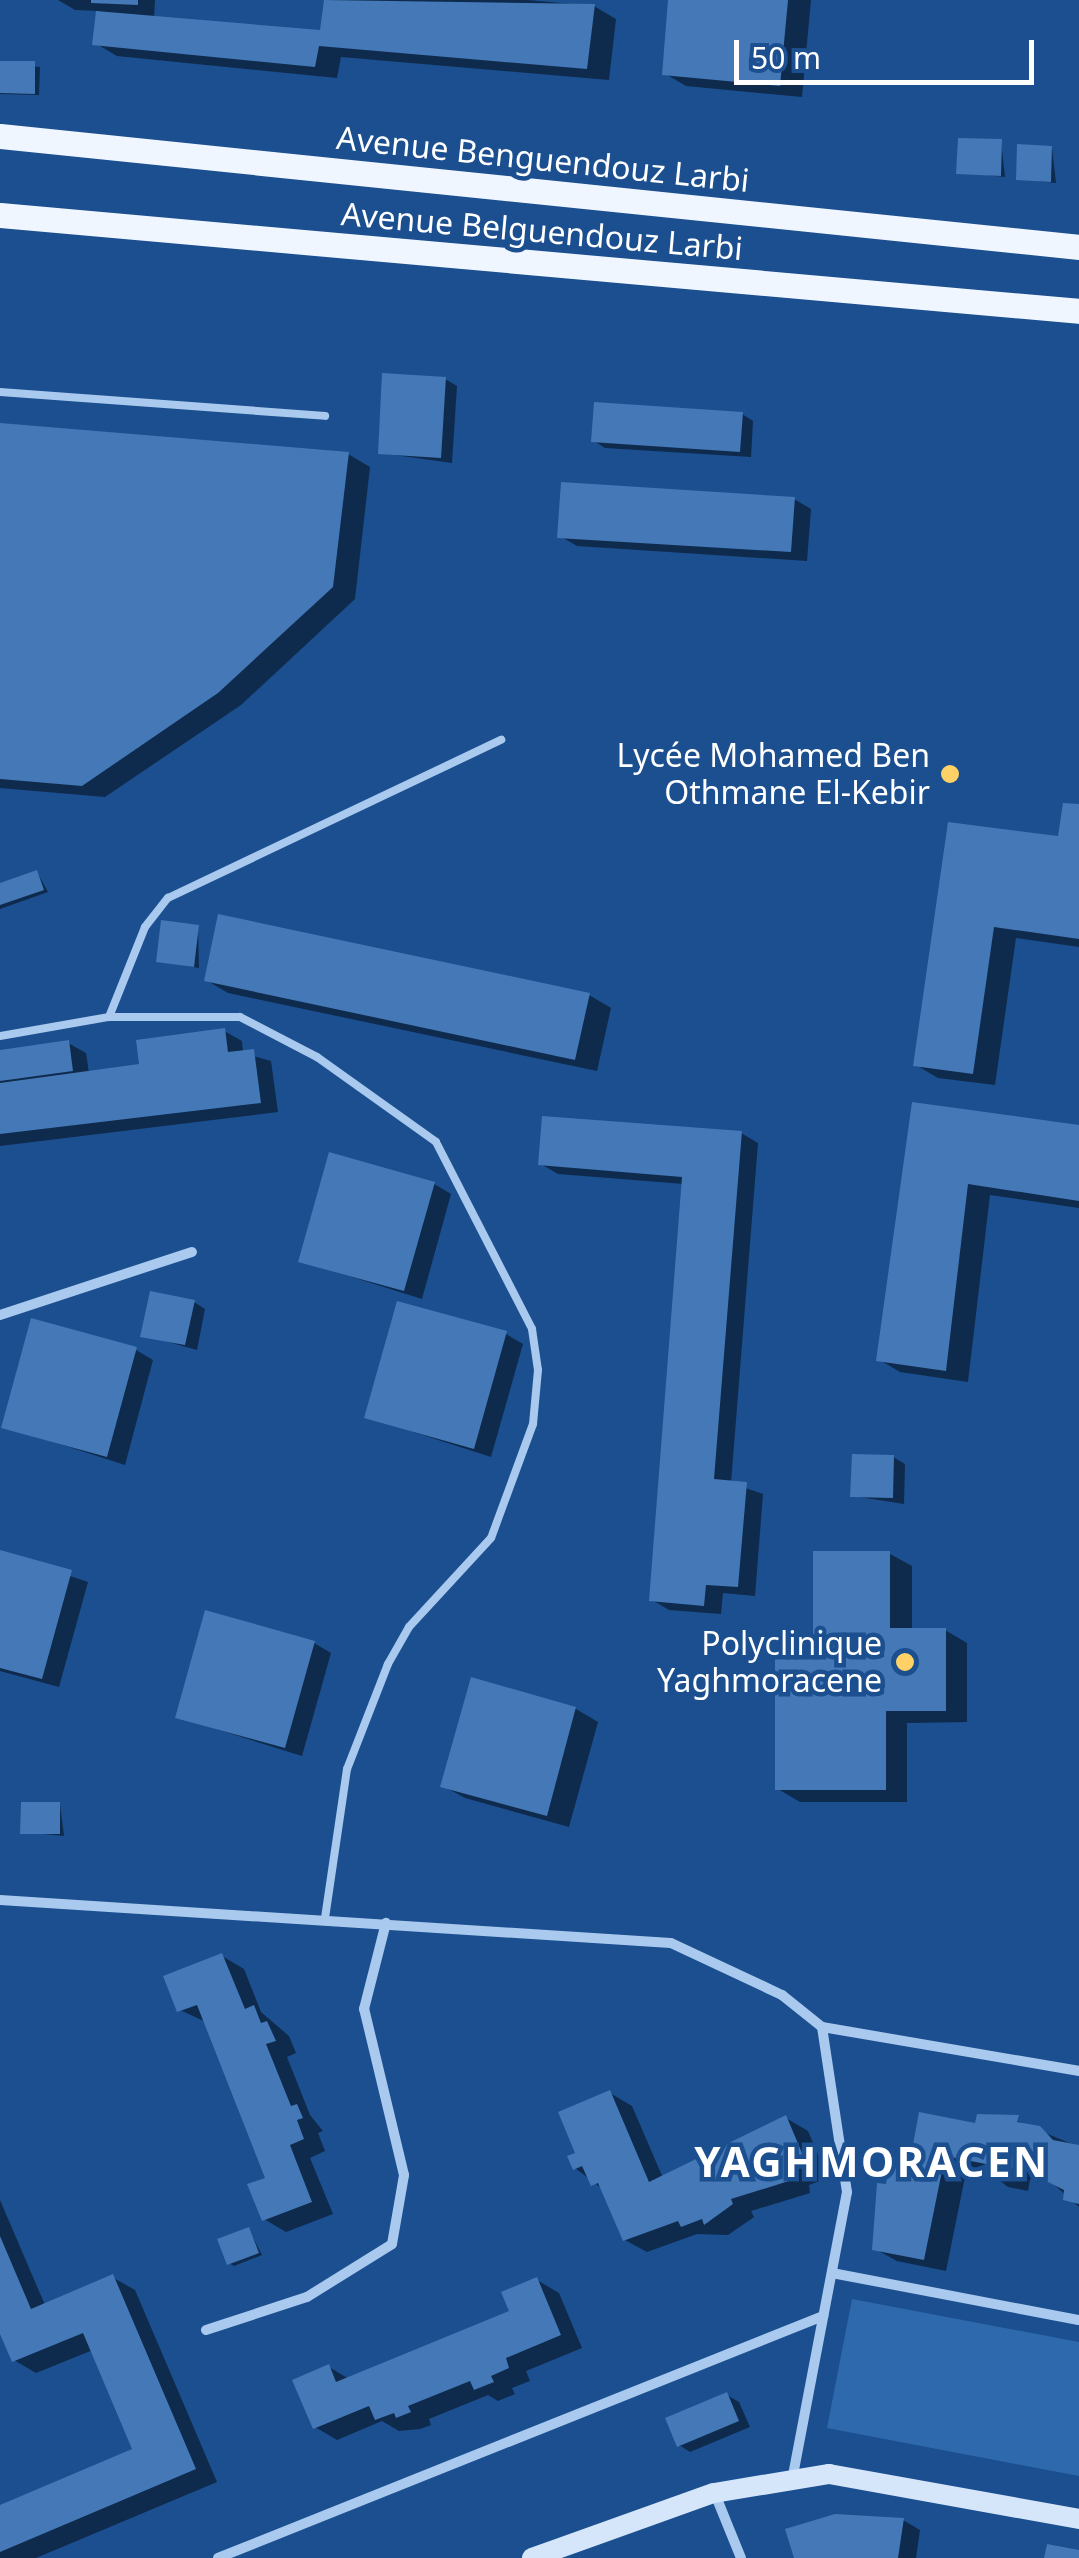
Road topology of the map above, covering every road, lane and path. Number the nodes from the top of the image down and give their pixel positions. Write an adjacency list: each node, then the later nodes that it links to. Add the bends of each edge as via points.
1 (0, 136): 3 (main road, Avenue Benguendouz Larbi)
2 (0, 215): 4 (main road, Avenue Belguendouz Larbi)
3 (1079, 246)
4 (1079, 310)
5 (0, 392): 6 (lane)
6 (325, 416)
7 (501, 740): 8 (lane, via 168,898 145,926)
8 (109, 1018): 9 (lane); 13 (lane, via 240,1018 317,1058 436,1142 532,1330 538,1370 533,1424 491,1538 408,1627 388,1664 347,1769)
9 (0, 1036)
10 (192, 1252): 11 (street)
11 (0, 1315)
12 (0, 1900): 13 (street)
13 (325, 1918): 14 (street)
14 (386, 1922): 15 (street, via 671,1943 782,1996); 20 (street, via 364,2009 404,2175 392,2244 307,2297)
15 (822, 2028): 16 (street); 17 (street, via 847,2192)
16 (1079, 2071)
17 (832, 2273): 18 (street); 19 (street)
18 (824, 2316): 21 (street); 24 (street)
19 (1079, 2320)
20 (206, 2330)
21 (792, 2480): 22 (street); 23 (street, via 830,2474)
22 (714, 2493): 25 (street); 26 (street)
23 (1079, 2519)
24 (218, 2558)
25 (532, 2558)
26 (740, 2558)

